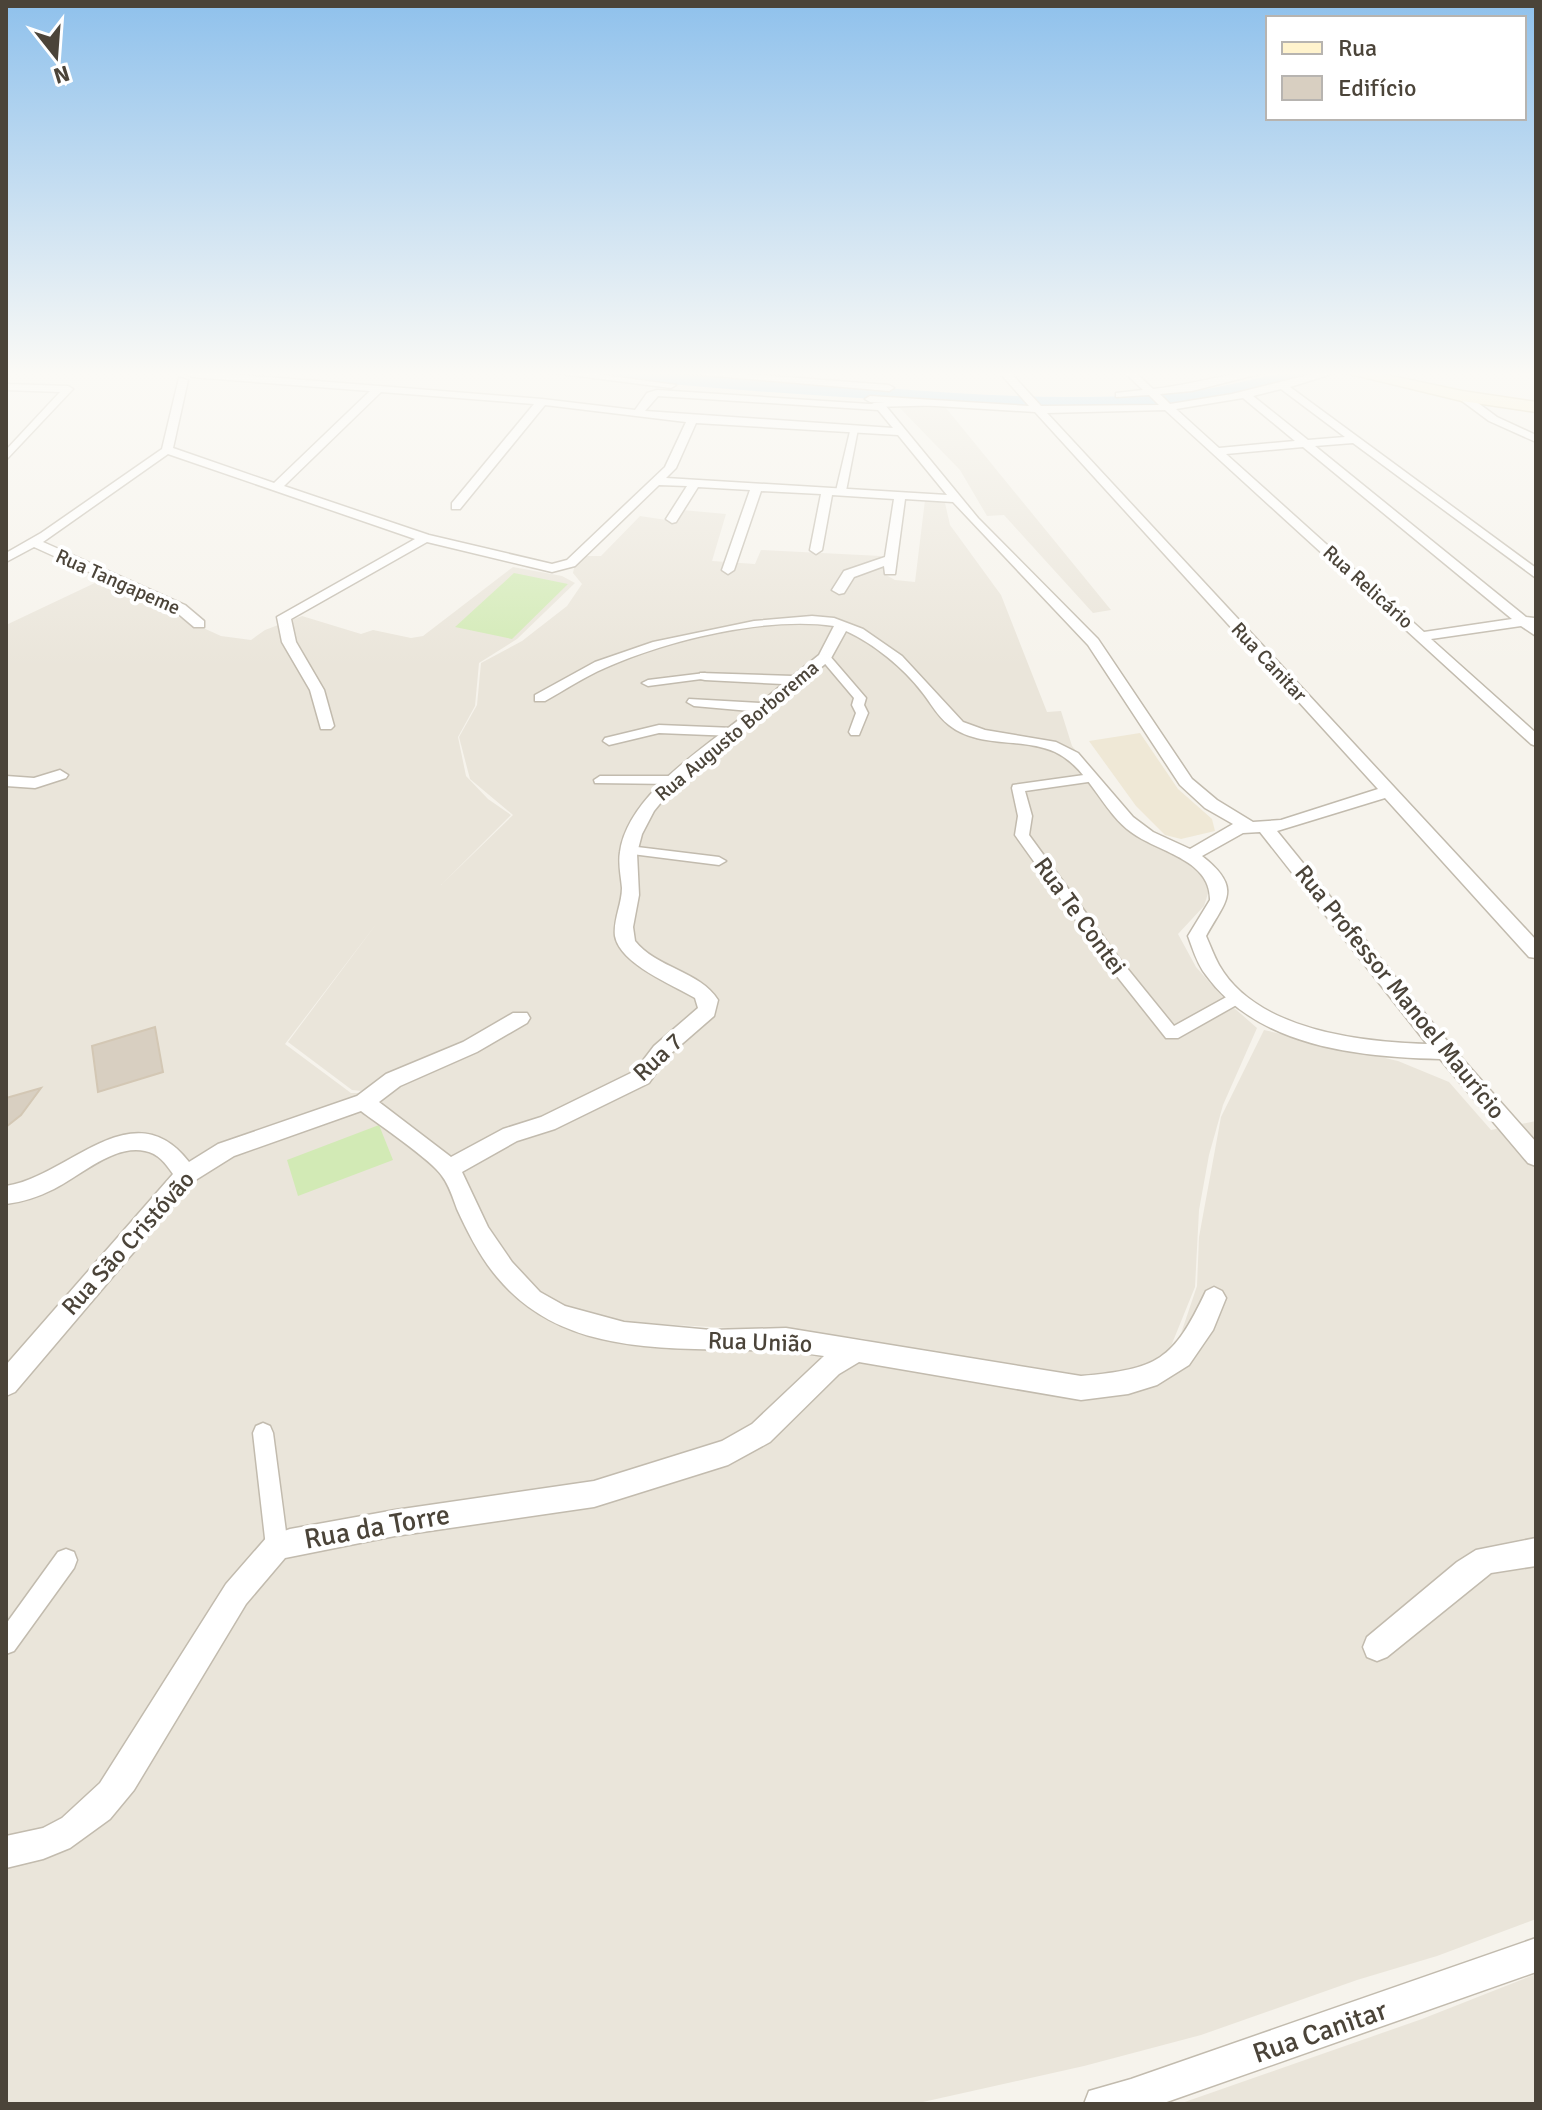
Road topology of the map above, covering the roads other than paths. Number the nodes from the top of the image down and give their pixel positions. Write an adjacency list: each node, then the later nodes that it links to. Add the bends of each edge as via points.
1 (139, 469): 22 (street)
2 (226, 469): 14 (street)
3 (294, 469): 14 (street)
4 (486, 469): 19 (street)
5 (669, 469): 12 (street)
6 (841, 469): 16 (street)
7 (932, 469): 18 (street, Rua Professor Manoel Maurício)
8 (1095, 469): 52 (street, Rua Canitar)
9 (1238, 469): 34 (street, Rua Relicário)
10 (1336, 469): 29 (street)
11 (1393, 469): 26 (street)
12 (658, 481): 13 (street); 21 (street, via 564,566 542,567)
13 (695, 482): 15 (street); 20 (street)
14 (277, 486): 21 (street)
15 (757, 486): 16 (street); 25 (street)
16 (834, 491): 17 (street); 23 (street)
17 (900, 495): 18 (street); 27 (street, via 890,566 849,574)
18 (956, 499): 53 (street, Rua Professor Manoel Maurício, via 1093,642 1186,782 1211,804)
19 (456, 506)
20 (672, 519)
21 (425, 538): 28 (street)
22 (34, 543): 24 (street); 30 (street, Rua Tangapeme, via 180,608)
23 (816, 550)
24 (6, 558)
25 (728, 570)
26 (1536, 574)
27 (839, 590)
28 (284, 617): 32 (street); 42 (street, via 289,642 317,690)
29 (1530, 621): 33 (street); 34 (street)
30 (199, 624)
31 (842, 625): 35 (street, Rua Augusto Borborema); 39 (street, via 774,622 674,643 611,660); 48 (street, via 909,668 955,723 1063,750)
32 (267, 627)
33 (1536, 632)
34 (1422, 636): 46 (street, Rua Relicário)
35 (825, 657): 37 (street, Rua Augusto Borborema); 44 (street, via 860,698 862,713)
36 (705, 676): 37 (street); 38 (street)
37 (799, 681): 41 (street, Rua Augusto Borborema)
38 (648, 683)
39 (540, 698)
40 (694, 702): 41 (street)
41 (763, 708): 43 (street, Rua Augusto Borborema)
42 (326, 726)
43 (734, 732): 45 (street, via 659,729); 50 (street, Rua Augusto Borborema)
44 (855, 732)
45 (609, 741)
46 (1536, 741)
47 (60, 775): 51 (street, via 35,783)
48 (1091, 778): 55 (street, via 1133,827); 59 (street, Rua Te Contei, via 1018,788 1026,843 1172,1034)
49 (600, 780): 50 (street)
50 (673, 780): 54 (street, Rua Augusto Borborema, via 648,806)
51 (6, 781)
52 (1389, 791): 53 (street, via 1282,825); 58 (street, Rua Canitar)
53 (1257, 826): 55 (street, via 1239,828); 61 (street, Rua Professor Manoel Maurício)
54 (629, 850): 56 (street); 57 (street, Rua Augusto Borborema, via 631,897)
55 (1190, 856): 59 (street, via 1216,883 1219,895 1197,936 1200,950)
56 (719, 861)
57 (624, 932): 64 (street, Rua 7, via 642,959 702,993 707,1011 661,1051 642,1077 548,1123 510,1135)
58 (1536, 952)
59 (1235, 999): 61 (street, via 1272,1020 1349,1045)
60 (520, 1018): 62 (street, via 470,1047 393,1080)
61 (1445, 1052): 63 (street, Rua Professor Manoel Maurício)
62 (364, 1102): 64 (street, Rua União); 65 (street, Rua São Cristóvão, via 226,1150)
63 (1536, 1157)
64 (450, 1168): 68 (street, Rua União, via 479,1233 504,1269 532,1299 559,1315 673,1339 786,1339)
65 (186, 1175): 66 (street, via 157,1145 132,1142 100,1152 26,1192); 69 (street, Rua São Cristóvão)
66 (6, 1195)
67 (1214, 1298): 68 (street, Rua União, via 1198,1336 1172,1367 1153,1377 1106,1386 1056,1386)
68 (856, 1351): 71 (street, Rua da Torre, via 830,1366 761,1433 693,1465 594,1494 395,1523)
69 (6, 1384)
70 (263, 1433): 71 (street)
71 (277, 1547): 76 (street, Rua da Torre, via 236,1594 102,1807 62,1837)
72 (1536, 1552): 75 (street, via 1486,1560)
73 (66, 1560): 74 (street)
74 (6, 1643)
75 (1377, 1647)
76 (6, 1852)
77 (1536, 1955): 78 (street, Rua Canitar)
78 (1102, 2104)

